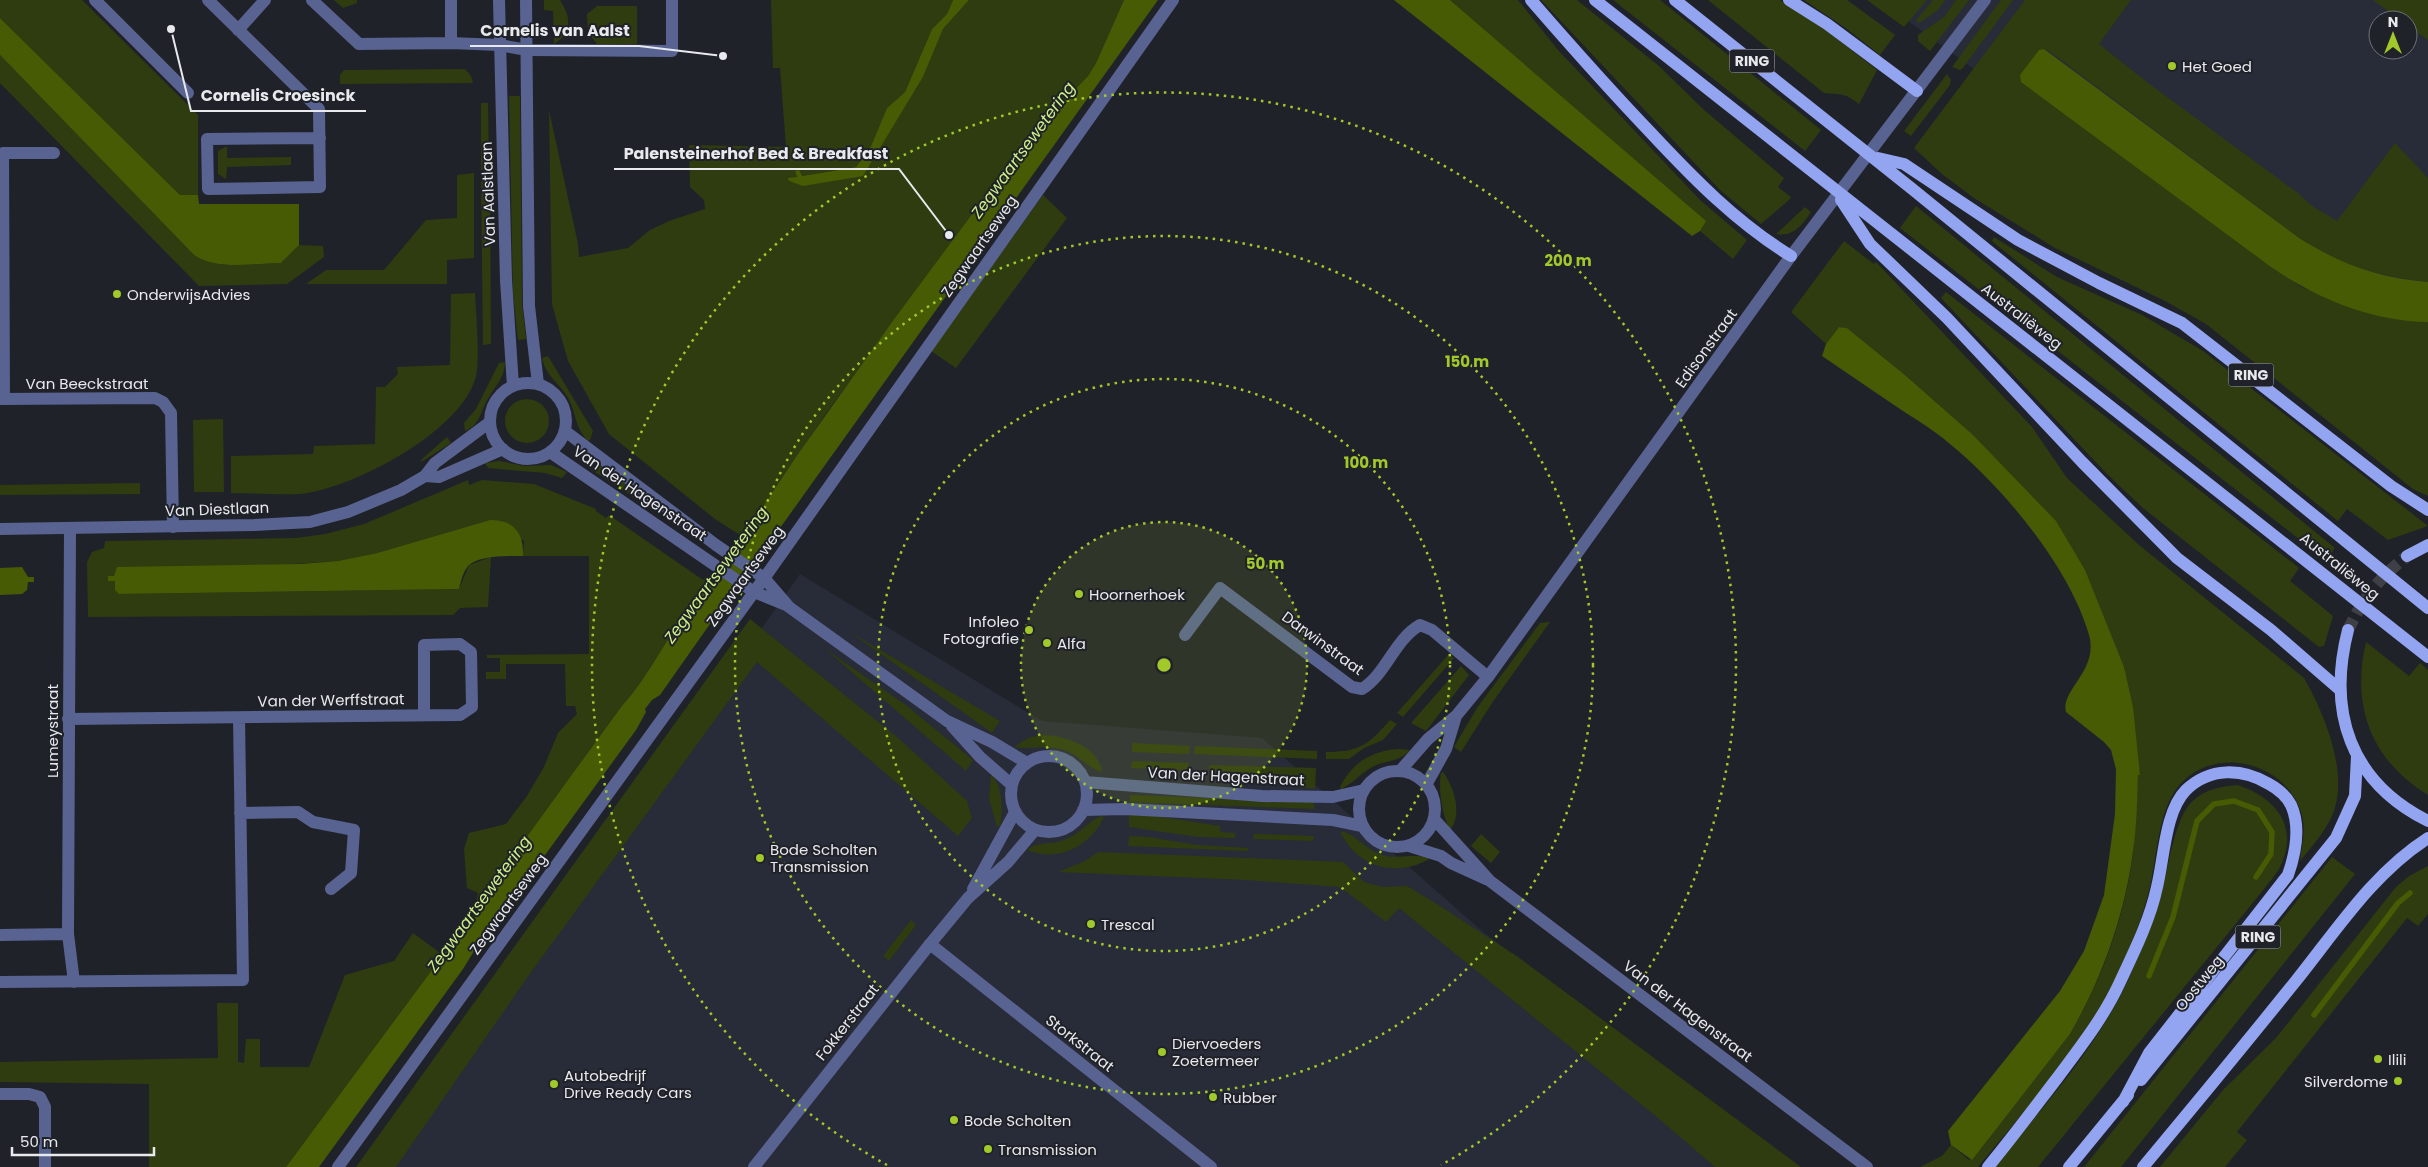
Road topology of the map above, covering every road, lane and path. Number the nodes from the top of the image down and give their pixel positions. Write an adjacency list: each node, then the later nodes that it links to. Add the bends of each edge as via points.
1 (95, 0): 20 (street)
2 (208, 0): 15 (street)
3 (265, 0): 15 (street)
4 (312, 0): 16 (street, via 359,44)
5 (451, 0): 16 (street)
6 (499, 0): 17 (street, Van Aalstlaan)
7 (526, 0): 18 (street)
8 (672, 0): 18 (street, via 672,51)
9 (1173, 0): 41 (street, Zegwaartseweg)
10 (1531, 0): 25 (main road, via 1606,86 1701,186 1765,240)
11 (1596, 0): 24 (main road, Australiëweg)
12 (1675, 0): 23 (main road, Australiëweg / RING)
13 (1789, 0): 19 (main road)
14 (1985, 0): 19 (street, Edisonstraat)
15 (238, 30): 21 (street, via 319,109)
16 (451, 42): 17 (street)
17 (500, 45): 18 (street); 28 (street, Van Aalstlaan, via 506,280)
18 (527, 50): 27 (street, via 529,306)
19 (1917, 91): 25 (street, Edisonstraat)
20 (188, 94)
21 (320, 138): 21 (street, via 207,139 208,189 320,187)
22 (54, 153): 26 (street, Van Beeckstraat, via 3,153)
23 (1873, 157): 35 (main road, RING, via 1904,164 2018,240 2099,284 2182,323 2391,486); 44 (main road, Australiëweg)
24 (1836, 191): 47 (main road, Australiëweg); 49 (main road, via 1870,244 1947,318 2177,558 2271,630)
25 (1791, 256): 48 (street, Edisonstraat)
26 (1, 351): 29 (street, Van Beeckstraat)
27 (538, 384): 28 (street); 31 (street, via 561,402 566,416)
28 (513, 386): 30 (street, via 499,397)
29 (2, 399): 36 (street, Van Beeckstraat, via 155,398 164,402 170,413)
30 (490, 422): 32 (street, via 494,437); 34 (street, Van Diestlaan, via 435,463)
31 (565, 432): 33 (street); 41 (street, Van der Hagenstraat, via 716,546)
32 (503, 449): 33 (street, via 520,458); 34 (street, Van Diestlaan, via 439,477)
33 (550, 452): 42 (street, Van der Hagenstraat)
34 (425, 476): 36 (street, Van Diestlaan, via 401,490 348,512 310,522)
35 (2428, 510)
36 (173, 527): 38 (street, Van Diestlaan)
37 (0, 529): 38 (street, Van Diestlaan)
38 (70, 529): 53 (street, Lumeystraat)
39 (2428, 545): 40 (main road)
40 (2407, 556)
41 (759, 574): 42 (street, Zegwaartseweg); 43 (street, Van der Hagenstraat)
42 (750, 590): 43 (street, Van der Hagenstraat); 82 (street, Zegwaartseweg)
43 (789, 607): 54 (street, Van der Hagenstraat)
44 (2428, 608)
45 (2348, 630): 49 (main road, RING, via 2340,659)
46 (1185, 635): 48 (street, Darwinstraat, via 1220,588 1352,687 1362,689 1375,681 1407,632 1420,625 1432,630)
47 (2428, 657)
48 (1488, 677): 51 (street, Edisonstraat)
49 (2339, 689): 55 (main road, RING, via 2341,712)
50 (424, 715): 50 (street, Van der Werffstraat, via 460,715 472,706 471,652 460,644 424,645); 52 (street, Van der Werffstraat)
51 (1456, 716): 57 (street, Edisonstraat, via 1428,739); 60 (street, Edisonstraat, via 1446,749)
52 (239, 718): 53 (street, Van der Werffstraat); 64 (street, Van der Werffstraat)
53 (68, 719): 74 (street, Lumeystraat)
54 (947, 721): 56 (street, Van der Hagenstraat); 59 (street, Van der Hagenstraat, via 980,758)
55 (2357, 756): 66 (main road, RING, via 2379,786 2408,811); 80 (main road, Oostweg / RING, via 2355,796 2336,838)
56 (1027, 762): 58 (street, via 1040,757 1061,758 1078,770); 59 (street, via 1017,772)
57 (1400, 772): 60 (street, via 1415,776); 61 (street, via 1380,776)
58 (1085, 782): 61 (street, Van der Hagenstraat, via 1262,796 1333,797); 62 (street)
59 (1012, 785): 63 (street)
60 (1426, 785): 65 (street, via 1434,801)
61 (1364, 790): 67 (street, via 1359,808)
62 (1084, 810): 67 (street, via 1126,809 1333,820); 68 (street, via 1063,830)
63 (1015, 812): 68 (street); 73 (street, Fokkerstraat)
64 (240, 814): 72 (street, via 298,812 313,822 354,830 350,873); 78 (street, Van der Werffstraat, via 243,980)
65 (1434, 818): 70 (street, via 1425,835); 71 (street, Van der Hagenstraat)
66 (2428, 821)
67 (1362, 826): 70 (street, via 1370,837 1382,844 1395,848)
68 (1035, 830): 73 (street, Fokkerstraat, via 1008,862)
69 (2428, 838): 88 (main road, via 2416,844 2380,876)
70 (1409, 846): 71 (street, Van der Hagenstraat, via 1441,856 1451,864)
71 (1490, 881): 85 (street, Van der Hagenstraat)
72 (331, 889)
73 (968, 898): 76 (street, Fokkerstraat)
74 (68, 934): 75 (street); 78 (street, Lumeystraat)
75 (0, 935)
76 (930, 944): 83 (street, Fokkerstraat); 84 (street, Storkstraat)
77 (0, 982): 78 (street)
78 (74, 982)
79 (0, 1094): 81 (street, via 40,1097 45,1107)
80 (2123, 1102): 86 (main road, via 2149,1054 2288,875 2296,842 2296,825 2290,804 2283,793 2256,776 2239,771 2220,772 2200,780 2185,791 2172,814 2157,888 2137,945 2101,1020); 87 (main road, Oostweg / RING)
81 (45, 1167)
82 (338, 1167)
83 (754, 1167)
84 (1211, 1167)
85 (1867, 1167)
86 (1988, 1167)
87 (2069, 1167)
88 (2143, 1167)

